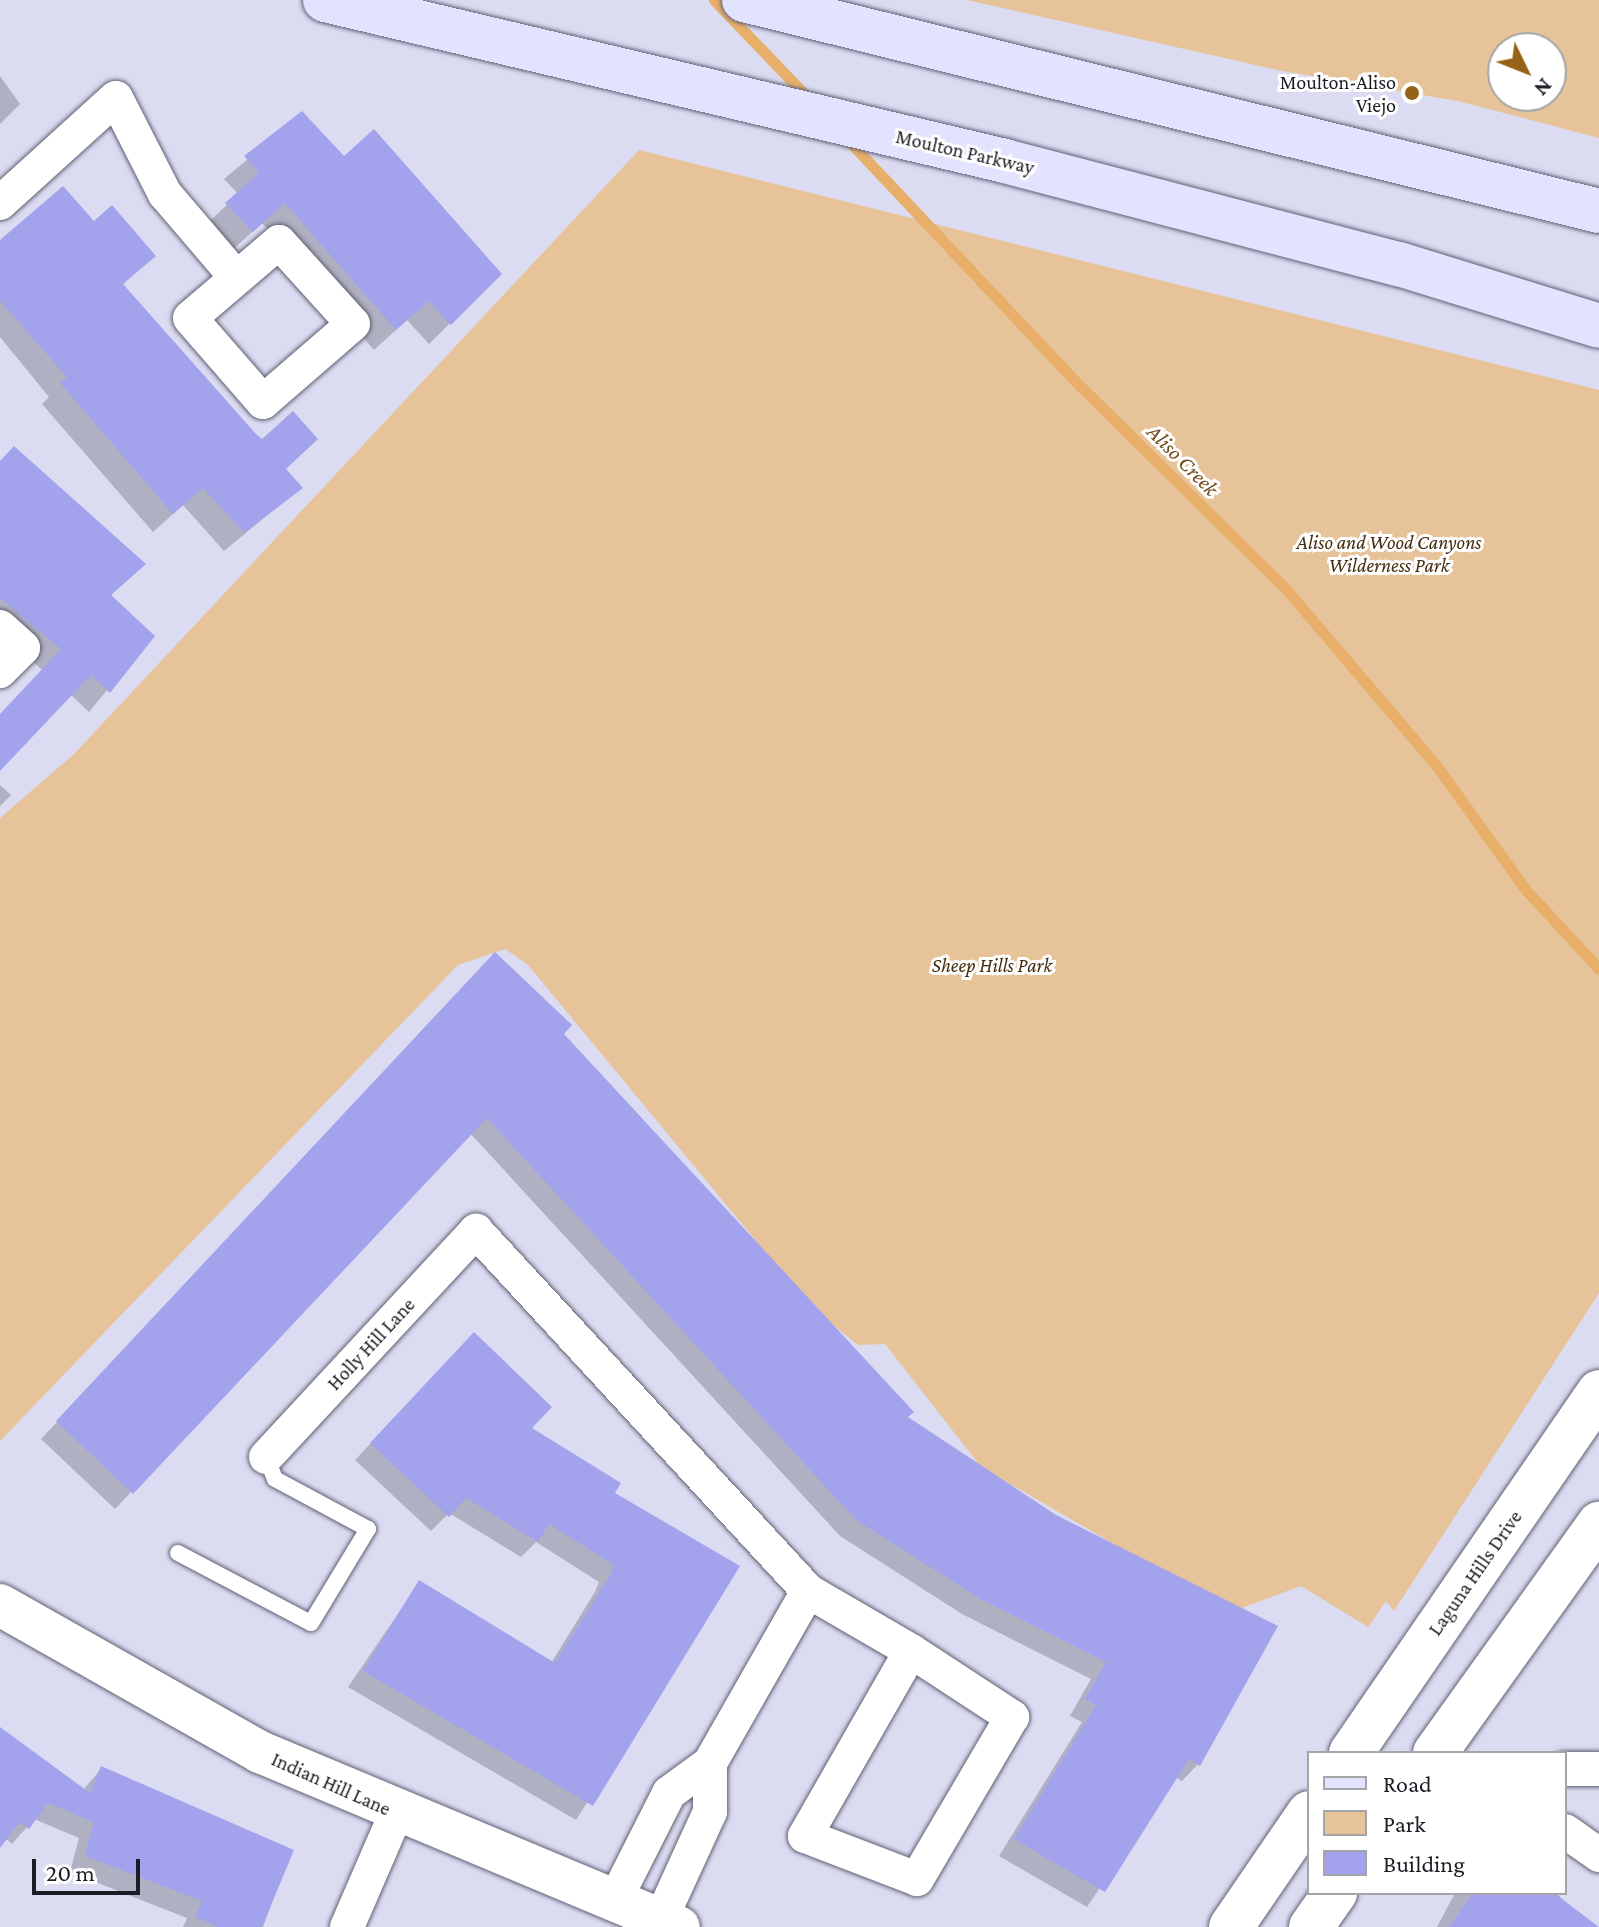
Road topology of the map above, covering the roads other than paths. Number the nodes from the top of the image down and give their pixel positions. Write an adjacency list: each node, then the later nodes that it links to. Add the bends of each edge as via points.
1 (325, 0): 6 (main road, Moulton Parkway, via 1005,161 1399,264)
2 (744, 0): 4 (main road)
3 (0, 203): 5 (street, via 116,98 165,194)
4 (1599, 211)
5 (235, 276): 5 (street, via 190,318 263,402 353,324 279,242)
6 (1599, 326)
7 (0, 627): 8 (street, via 23,648)
8 (0, 671)
9 (1599, 1392): 16 (main road, Laguna Hills Drive)
10 (266, 1457): 12 (lane, via 275,1479 368,1529 311,1623); 13 (street, Holly Hill Lane, via 476,1231)
11 (1599, 1524): 17 (main road)
12 (178, 1553)
13 (808, 1591): 15 (street); 18 (street)
14 (0, 1605): 21 (street, Indian Hill Lane, via 219,1730)
15 (911, 1651): 15 (street, via 805,1836 917,1879 1012,1717)
16 (1352, 1751)
17 (1436, 1751)
18 (710, 1763): 26 (street, via 669,1793); 27 (street, via 710,1812)
19 (1567, 1769): 20 (street)
20 (1599, 1769)
21 (396, 1814): 26 (street, Indian Hill Lane); 28 (street)
22 (1307, 1816): 29 (main road)
23 (1567, 1832): 24 (street)
24 (1599, 1855)
25 (1334, 1895): 30 (main road)
26 (614, 1902): 27 (street, Indian Hill Lane)
27 (669, 1924)
28 (347, 1927)
29 (1231, 1927)
30 (1311, 1927)

